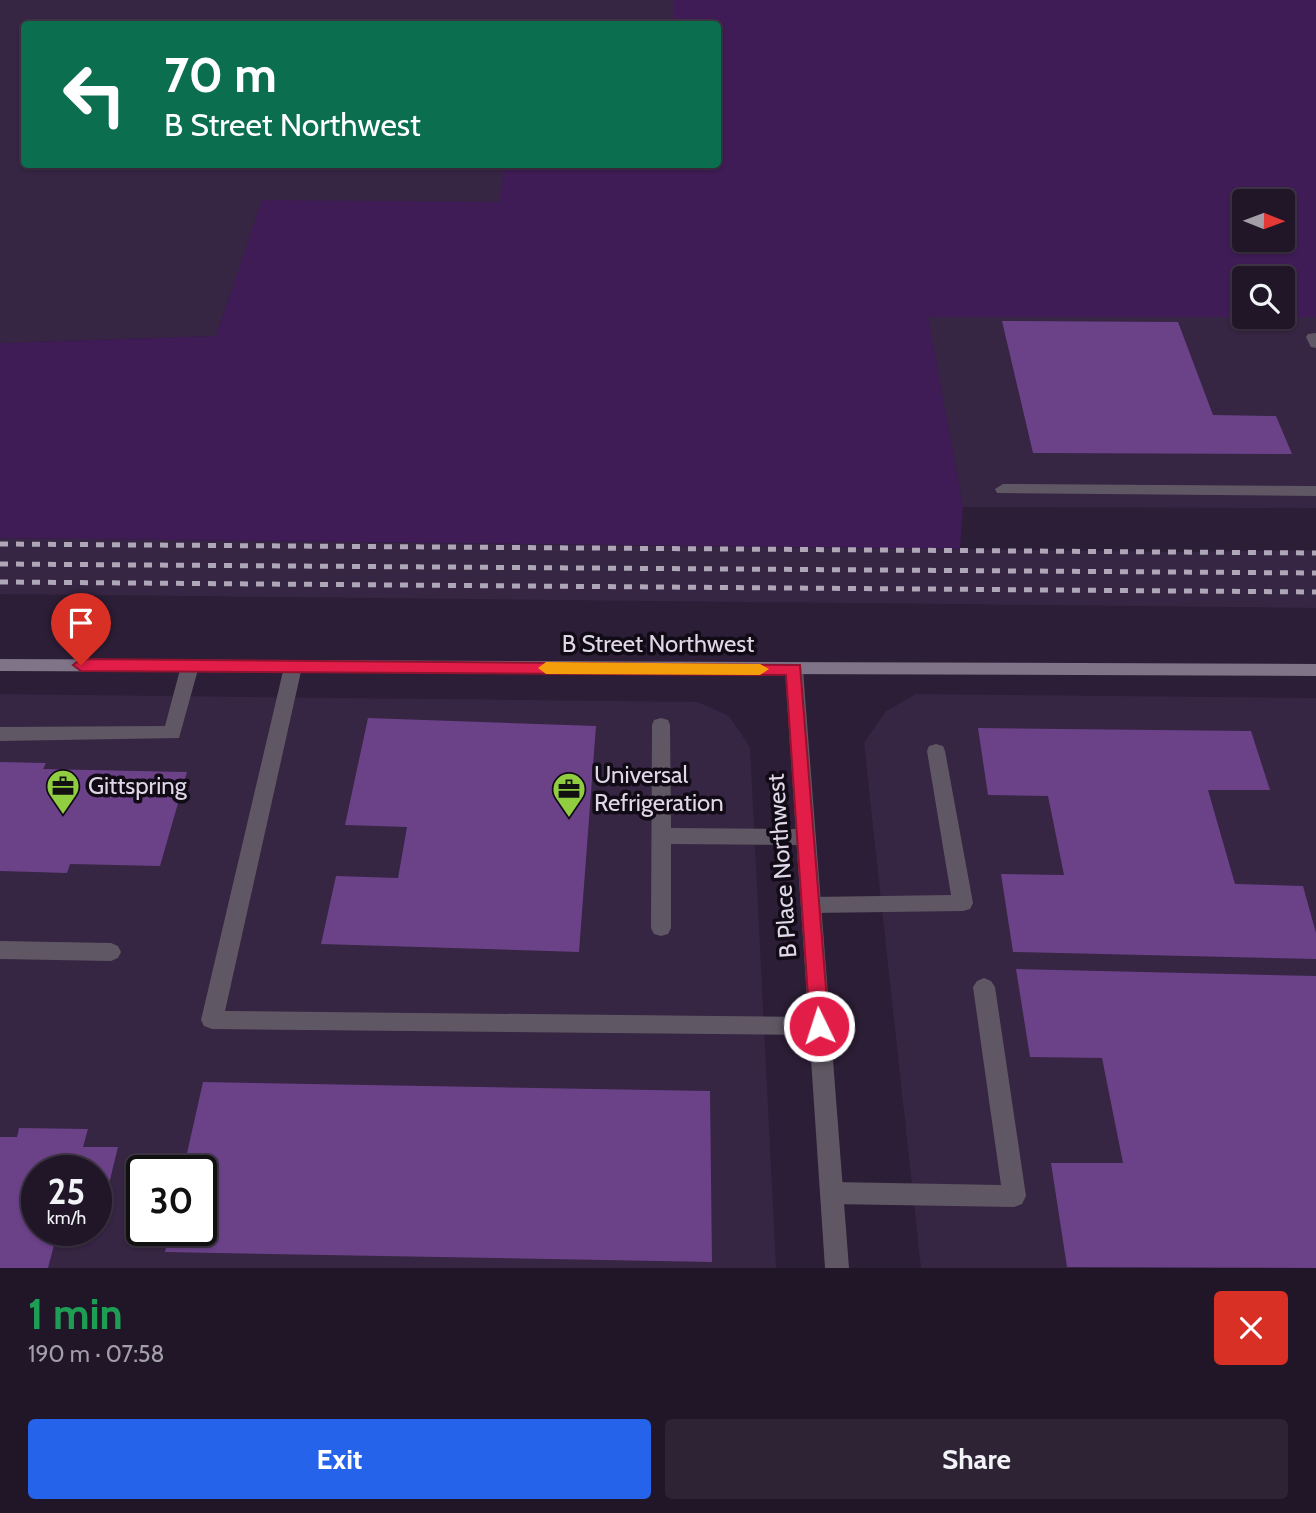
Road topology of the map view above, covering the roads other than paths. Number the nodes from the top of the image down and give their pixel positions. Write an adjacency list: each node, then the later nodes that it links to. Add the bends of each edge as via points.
1 (1003, 489): 2 (street)
2 (1316, 491)
3 (0, 665): 4 (street, B Street Northwest)
4 (190, 666): 5 (street, B Street Northwest); 9 (street, via 172,733)
5 (293, 667): 6 (street, B Street Northwest); 18 (street, via 212,1020)
6 (794, 670): 7 (street, B Street Northwest); 12 (street, B Place Northwest)
7 (1316, 670)
8 (661, 725): 11 (street)
9 (0, 734)
10 (936, 751): 13 (street, via 963,902)
11 (661, 836): 12 (street); 14 (street)
12 (806, 837): 13 (street, B Place Northwest)
13 (811, 905): 18 (street, B Place Northwest)
14 (661, 928)
15 (0, 950): 16 (street)
16 (111, 952)
17 (984, 986): 19 (street, via 1014,1196)
18 (819, 1026): 19 (street, B Place Northwest)
19 (832, 1194): 20 (street, B Place Northwest)
20 (836, 1268)

